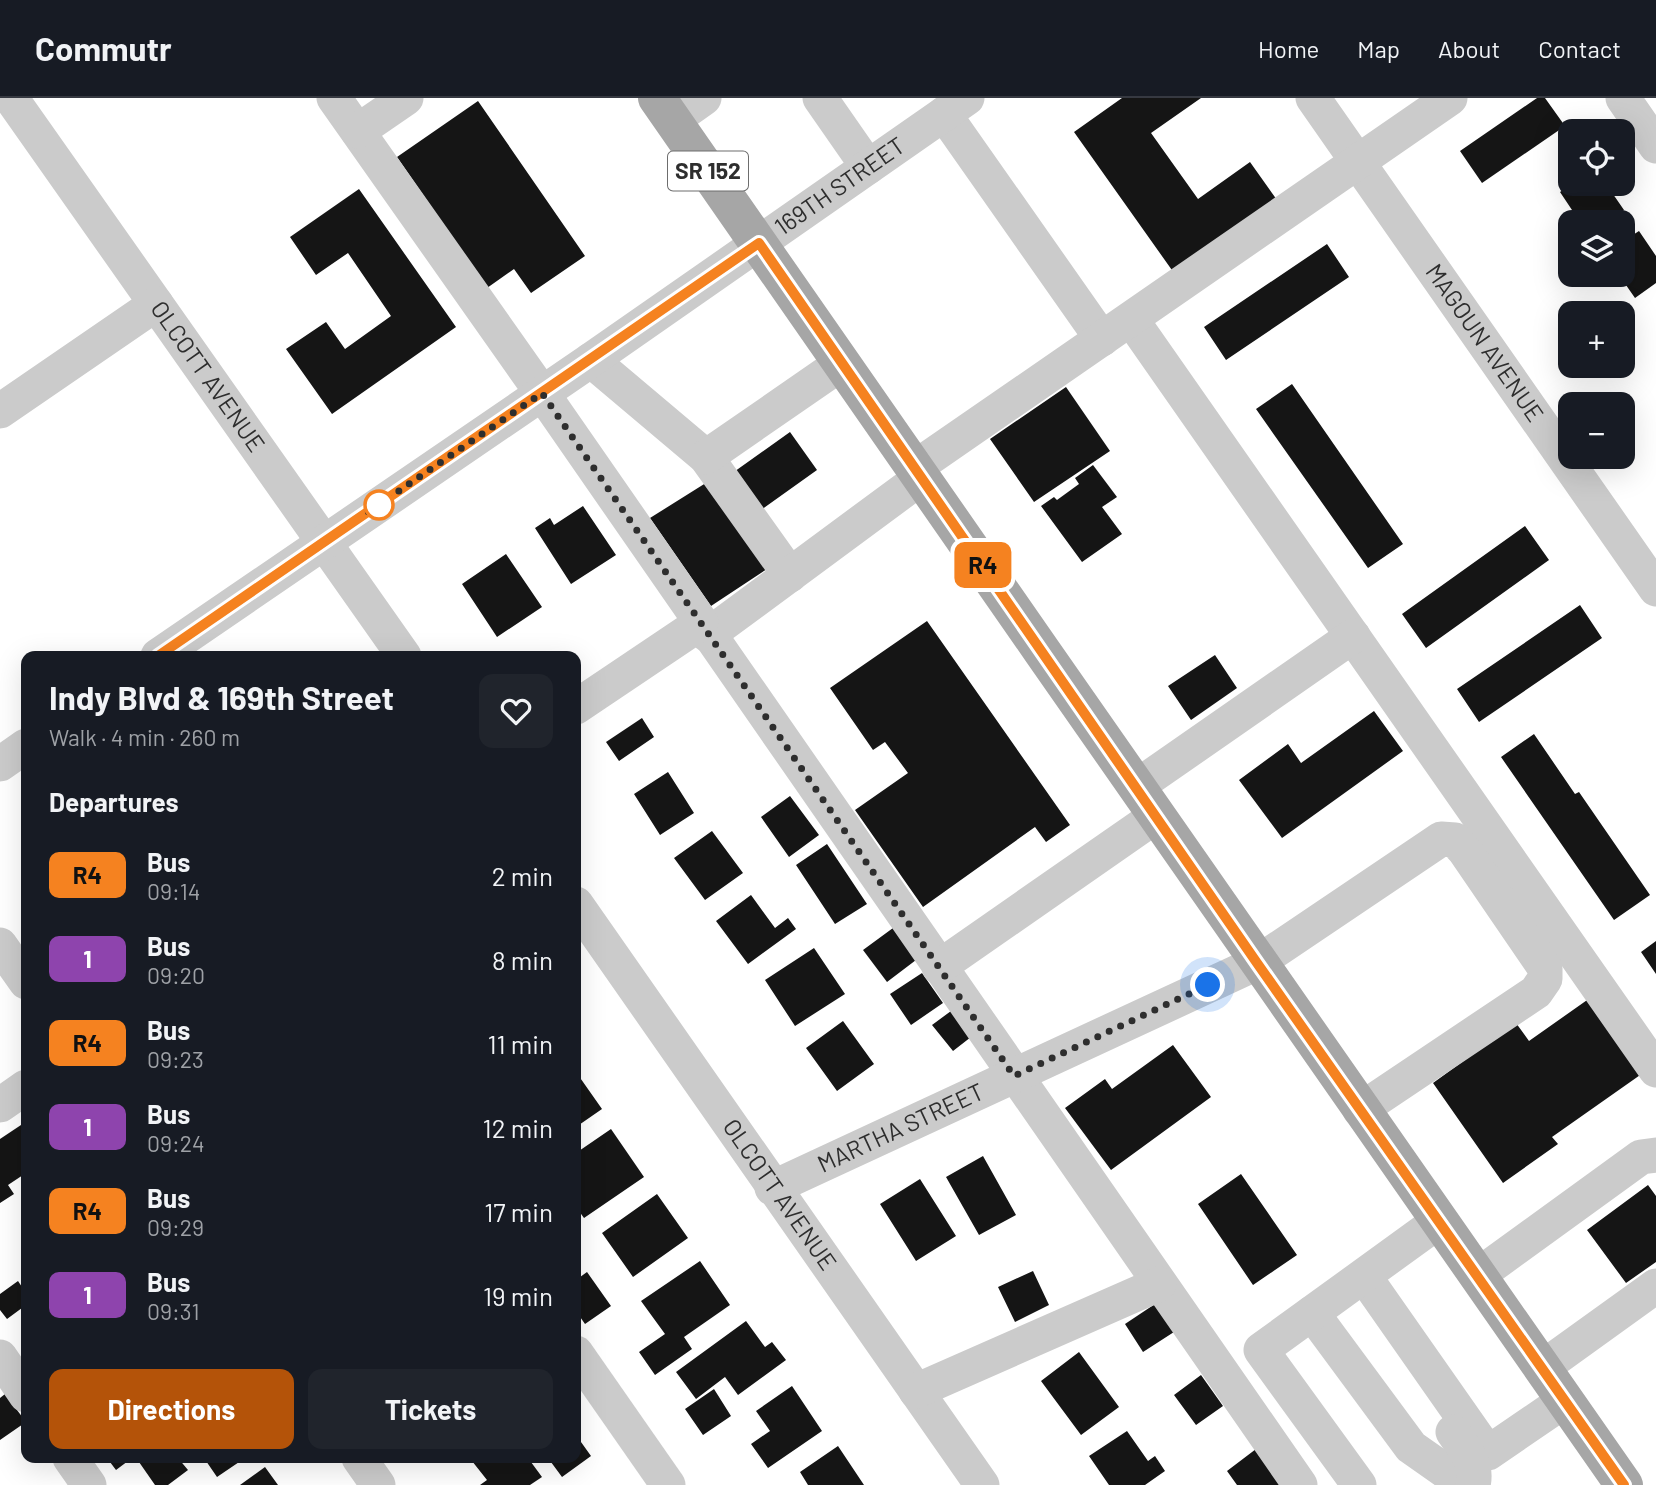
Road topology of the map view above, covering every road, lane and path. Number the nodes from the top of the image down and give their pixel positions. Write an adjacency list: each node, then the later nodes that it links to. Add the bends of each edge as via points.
1 (11, 98): 16 (street, OLCOTT AVENUE)
2 (334, 98): 11 (street)
3 (406, 98): 11 (street)
4 (704, 98): 10 (street)
5 (820, 98): 14 (street)
6 (1313, 98): 13 (street, MAGOUN AVENUE)
7 (1450, 98): 13 (street)
8 (1623, 98): 12 (street)
9 (956, 106): 14 (street, 169TH STREET); 18 (street)
10 (665, 109): 15 (main road, SR 152)
11 (358, 131): 21 (street)
12 (1656, 146)
13 (1358, 162): 17 (street); 27 (street, MAGOUN AVENUE)
14 (869, 167): 15 (street, 169TH STREET)
15 (759, 243): 19 (street, 169TH STREET); 20 (main road, SR 152)
16 (156, 304): 22 (street); 25 (street, OLCOTT AVENUE)
17 (1131, 318): 18 (street); 29 (street)
18 (1102, 339): 24 (street)
19 (591, 360): 21 (street, 169TH STREET); 23 (street)
20 (842, 363): 23 (street); 24 (main road, SR 152)
21 (542, 393): 25 (street, 169TH STREET); 28 (street)
22 (0, 411)
23 (706, 457): 26 (street)
24 (919, 472): 26 (street); 35 (main road, SR 152)
25 (325, 542): 30 (street, 169TH STREET); 31 (street, OLCOTT AVENUE)
26 (790, 575): 28 (street)
27 (1656, 589)
28 (704, 629): 32 (street); 39 (street)
29 (1353, 636): 35 (street); 41 (street)
30 (165, 651)
31 (401, 651)
32 (581, 704)
33 (21, 749): 34 (street)
34 (0, 764)
35 (1146, 802): 38 (main road, SR 152); 39 (street)
36 (581, 911): 47 (street, OLCOTT AVENUE)
37 (0, 945): 40 (street)
38 (1257, 963): 42 (street, MARTHA STREET); 45 (main road, SR 152); 45 (street, MARTHA STREET, via 1441,839 1455,840 1465,851 1545,968 1545,978 1535,992)
39 (939, 967): 42 (street)
40 (21, 975)
41 (1656, 1070)
42 (1014, 1076): 47 (street, MARTHA STREET); 51 (street)
43 (21, 1090): 44 (street)
44 (0, 1105)
45 (1360, 1110): 48 (main road, SR 152)
46 (1656, 1155): 49 (street, via 1641,1157)
47 (772, 1188): 58 (street, OLCOTT AVENUE)
48 (1439, 1221): 49 (main road, SR 152); 50 (street)
49 (1477, 1276): 56 (main road, SR 152)
50 (1357, 1280): 53 (street); 62 (street)
51 (1159, 1284): 58 (street); 67 (street)
52 (1656, 1286): 56 (street)
53 (1312, 1313): 62 (street, via 1411,1447 1451,1475); 68 (street, via 1261,1350)
54 (0, 1357): 57 (street)
55 (581, 1360): 65 (street)
56 (1542, 1368): 59 (main road, SR 152)
57 (21, 1388)
58 (916, 1391): 66 (street, OLCOTT AVENUE)
59 (1564, 1401): 62 (street); 69 (main road, SR 152)
60 (74, 1463): 63 (street)
61 (363, 1463): 64 (street)
62 (1472, 1474)
63 (89, 1485)
64 (378, 1485)
65 (668, 1485)
66 (982, 1485)
67 (1300, 1485)
68 (1359, 1485)
69 (1624, 1485)

